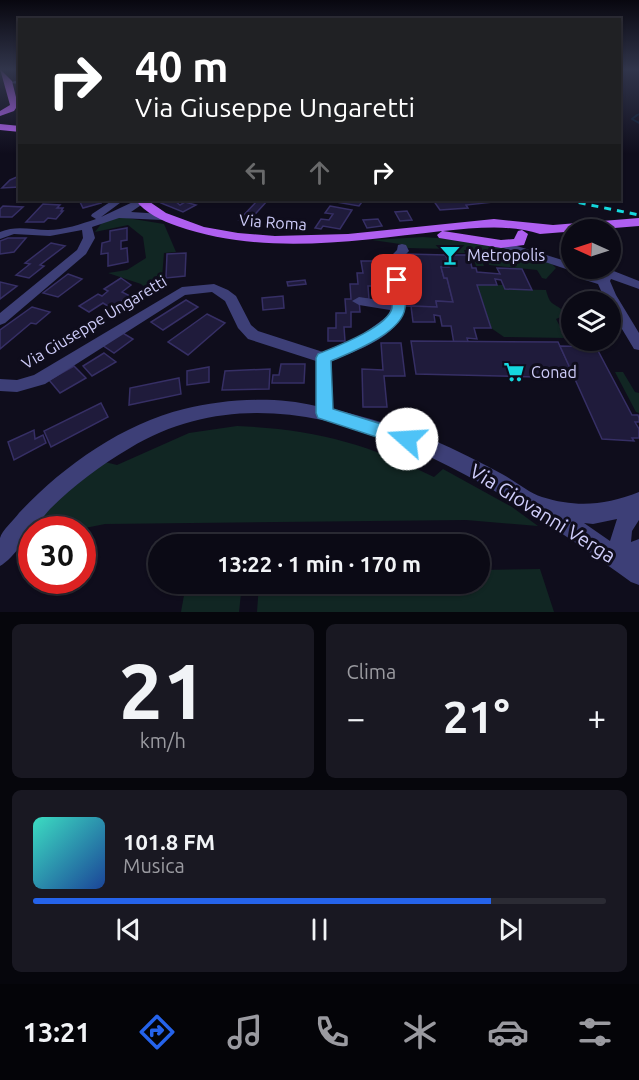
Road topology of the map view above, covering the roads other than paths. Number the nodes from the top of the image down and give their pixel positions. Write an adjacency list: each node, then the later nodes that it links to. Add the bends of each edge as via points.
1 (12, 98): 3 (main road, via 14,105)
2 (18, 110): 3 (main road)
3 (0, 120): 4 (main road)
4 (18, 127)
5 (138, 201): 7 (street)
6 (143, 201): 8 (main road, Via Roma)
7 (116, 207): 8 (street); 11 (street)
8 (163, 217): 14 (main road, Via Roma, via 218,234 265,240 312,241)
9 (639, 222): 13 (main road, Via Roma)
10 (506, 224): 12 (main road, Via Roma); 13 (main road, Via Roma); 16 (main road)
11 (86, 225): 15 (street, via 61,232 16,229); 26 (street, via 89,238 82,252)
12 (484, 225): 14 (main road, Via Roma); 17 (main road, via 482,235)
13 (549, 228): 16 (main road, Via Roma)
14 (410, 232): 17 (main road, Via Roma)
15 (0, 236)
16 (522, 237): 17 (main road, Via Roma, via 514,244); 19 (street, via 537,250)
17 (498, 244): 20 (street)
18 (402, 246): 28 (street, via 403,251 396,257 398,308 393,321)
19 (561, 258)
20 (561, 264)
21 (621, 278): 23 (street)
22 (595, 279): 27 (street)
23 (639, 285)
24 (359, 301): 25 (street)
25 (389, 306)
26 (0, 320)
27 (639, 345)
28 (324, 358): 29 (street, Via Giuseppe Ungaretti, via 253,335 245,328 231,299 214,288 193,288 182,291 39,380); 30 (street)
29 (0, 386)
30 (324, 413): 32 (street, Via Giovanni Verga, via 446,455 506,485); 33 (street, Via Giovanni Verga, via 285,407 215,409 145,431 64,483 35,509)
31 (638, 503): 32 (street, via 593,514); 34 (street, via 618,540)
32 (533, 504): 34 (street, Via Giovanni Verga)
33 (0, 555)
34 (634, 562)

